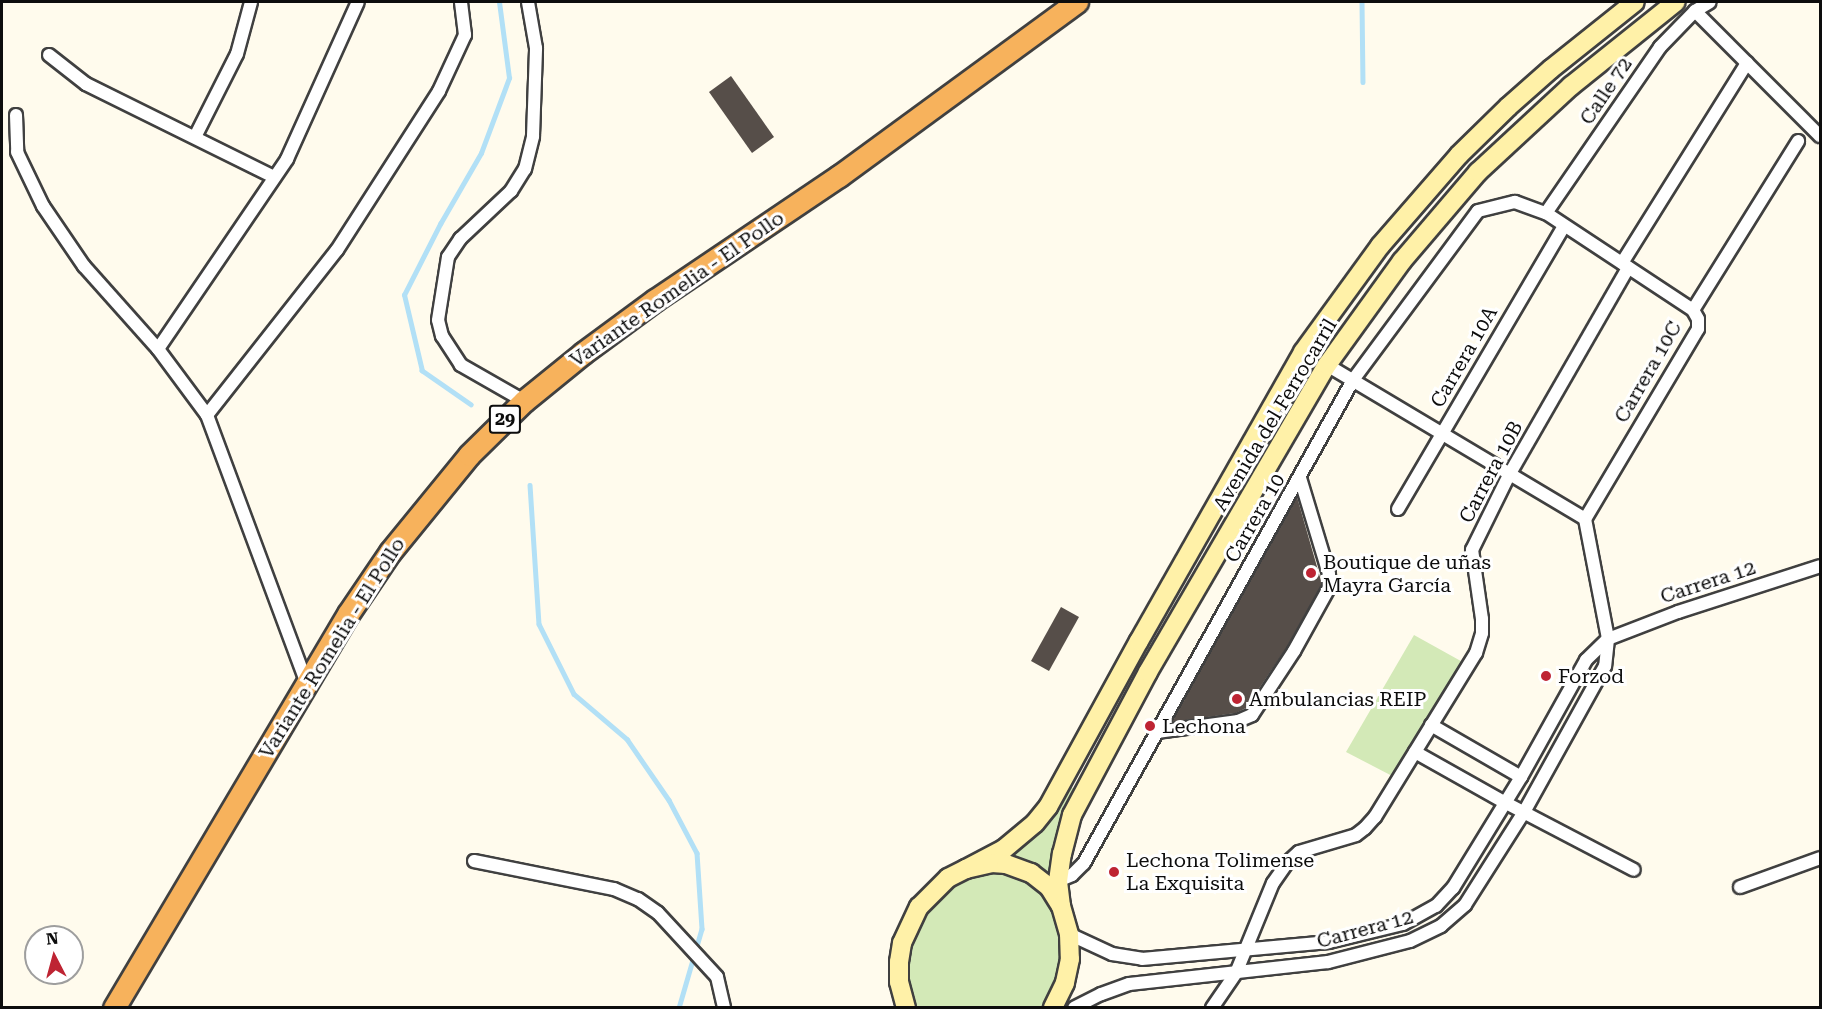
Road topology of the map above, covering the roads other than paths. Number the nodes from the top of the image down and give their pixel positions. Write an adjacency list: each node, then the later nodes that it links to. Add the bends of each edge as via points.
1 (251, 2): 14 (street, via 237,54)
2 (358, 2): 16 (street, via 287,159)
3 (461, 2): 25 (street, via 465,35 439,91 338,250)
4 (528, 2): 24 (street, via 536,48 533,136 525,169 511,191 448,256 438,320 442,336 461,365)
5 (1077, 2): 24 (highway, Variante Romelia - El Pollo / 29, via 839,176 655,300)
6 (1635, 2): 42 (main road, Avenida del Ferrocarril, via 1508,107 1459,155 1380,246 1303,352 1048,807 1004,849)
7 (1676, 2): 22 (main road, Avenida del Ferrocarril, via 1571,86 1478,172 1402,261)
8 (1710, 2): 9 (street, Calle 72)
9 (1695, 11): 11 (street); 17 (street, Calle 72, via 1660,47)
10 (49, 55): 14 (street, via 86,84)
11 (1747, 63): 13 (street); 19 (street, Carrera 10B)
12 (16, 115): 21 (street, via 17,152 43,206 84,266)
13 (1821, 136)
14 (195, 137): 16 (street)
15 (1798, 141): 20 (street, Carrera 10C)
16 (274, 177): 21 (street)
17 (1546, 213): 18 (street); 23 (street, Carrera 10, via 1515,202 1478,211)
18 (1564, 226): 19 (street); 26 (street, Carrera 10A)
19 (1625, 266): 20 (street); 27 (street, Carrera 10B)
20 (1693, 310): 30 (street, Carrera 10C, via 1698,329)
21 (158, 349): 25 (street)
22 (1327, 365): 23 (street); 44 (main road, Avenida del Ferrocarril, via 1148,672 1083,793 1066,833)
23 (1353, 380): 26 (street); 28 (street, Carrera 10)
24 (524, 401): 33 (highway, Variante Romelia - El Pollo / 29, via 458,467 404,534 348,614)
25 (207, 415): 33 (street)
26 (1442, 432): 27 (street); 29 (street, Carrera 10A)
27 (1509, 475): 30 (street); 34 (street, Carrera 10B, via 1472,550 1482,633 1476,653)
28 (1300, 477): 35 (street, Carrera 10); 35 (street, via 1330,586 1294,651 1252,715 1238,721)
29 (1398, 509)
30 (1585, 519): 32 (street)
31 (1821, 566): 32 (street, Carrera 12)
32 (1608, 639): 37 (street, Carrera 12, via 1586,660); 39 (street, Carrera 12, via 1605,666)
33 (307, 685): 53 (highway, Variante Romelia - El Pollo / 29)
34 (1431, 725): 36 (street, Carrera 10B); 37 (street)
35 (1157, 732): 44 (street, Carrera 10, via 1084,863 1072,875)
36 (1415, 752): 38 (street); 50 (street, Carrera 10B, via 1365,828 1356,835 1299,852 1287,863 1273,883)
37 (1521, 777): 38 (street, Carrera 12)
38 (1506, 803): 39 (street); 47 (street, Carrera 12, via 1453,888 1436,906)
39 (1524, 812): 43 (street); 49 (street, Carrera 12, via 1465,904 1441,926)
40 (1821, 858): 45 (street)
41 (474, 861): 54 (street, via 614,889 638,899 658,913 717,977)
42 (966, 868): 46 (main road, via 992,863 1019,867 1041,879); 52 (main road, Avenida del Ferrocarril, via 933,891 909,924 899,962)
43 (1634, 870)
44 (1058, 881): 46 (main road, Avenida del Ferrocarril)
45 (1740, 887)
46 (1061, 906): 48 (main road)
47 (1403, 924): 49 (street); 50 (street, Carrera 12, via 1329,942)
48 (1069, 934): 50 (street, Carrera 12, via 1128,958); 55 (main road, via 1068,971)
49 (1410, 941): 51 (street, Carrera 12, via 1328,962)
50 (1247, 949): 51 (street, Carrera 10B)
51 (1236, 973): 56 (street, Carrera 12, via 1129,984); 57 (street, Carrera 10B)
52 (904, 1006)
53 (114, 1008)
54 (724, 1008)
55 (1053, 1008)
56 (1074, 1008)
57 (1212, 1008)

